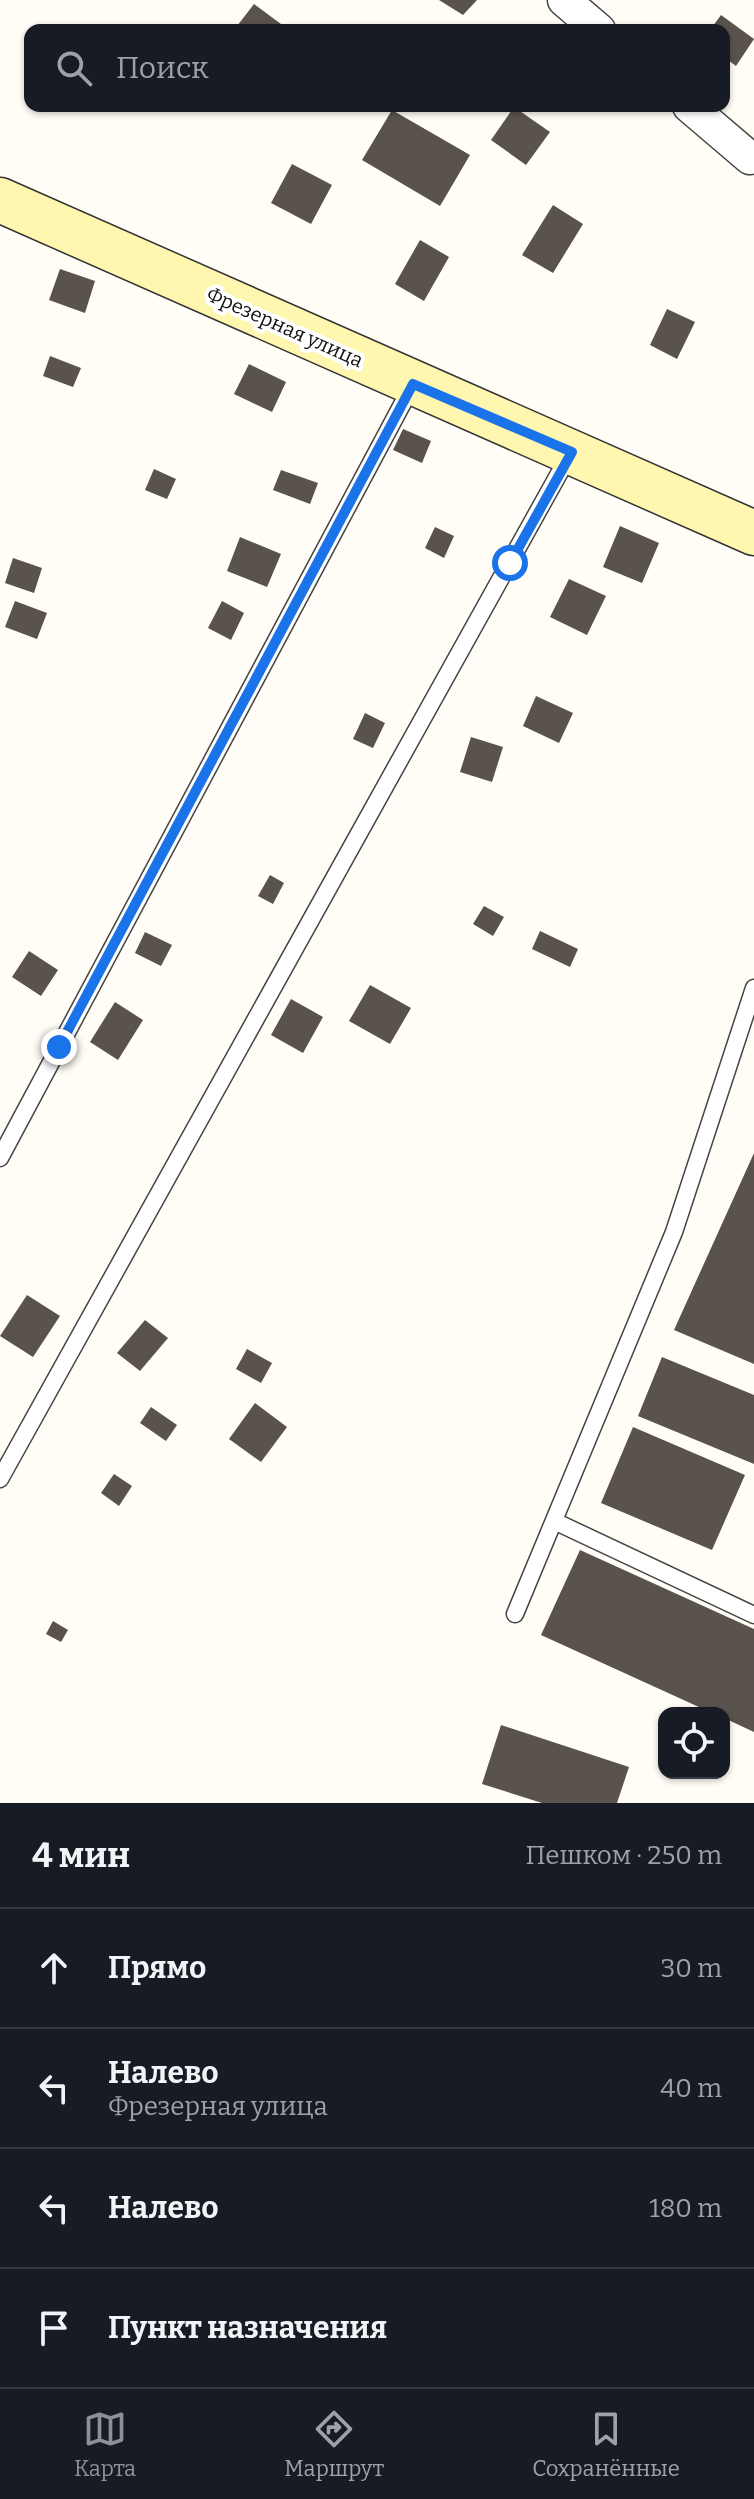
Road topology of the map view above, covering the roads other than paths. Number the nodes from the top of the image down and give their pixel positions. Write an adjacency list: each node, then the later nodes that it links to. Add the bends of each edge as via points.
1 (564, 0): 2 (street)
2 (592, 24)
3 (696, 112): 4 (street)
4 (750, 158)
5 (3, 208): 6 (street, Фрезерная улица)
6 (413, 384): 7 (street, Фрезерная улица); 10 (lane)
7 (572, 452): 8 (street, Фрезерная улица); 11 (lane)
8 (754, 533)
9 (754, 988): 12 (lane, via 674,1232)
10 (0, 1158)
11 (0, 1479)
12 (554, 1521): 13 (lane); 14 (lane)
13 (515, 1614)
14 (754, 1615)

